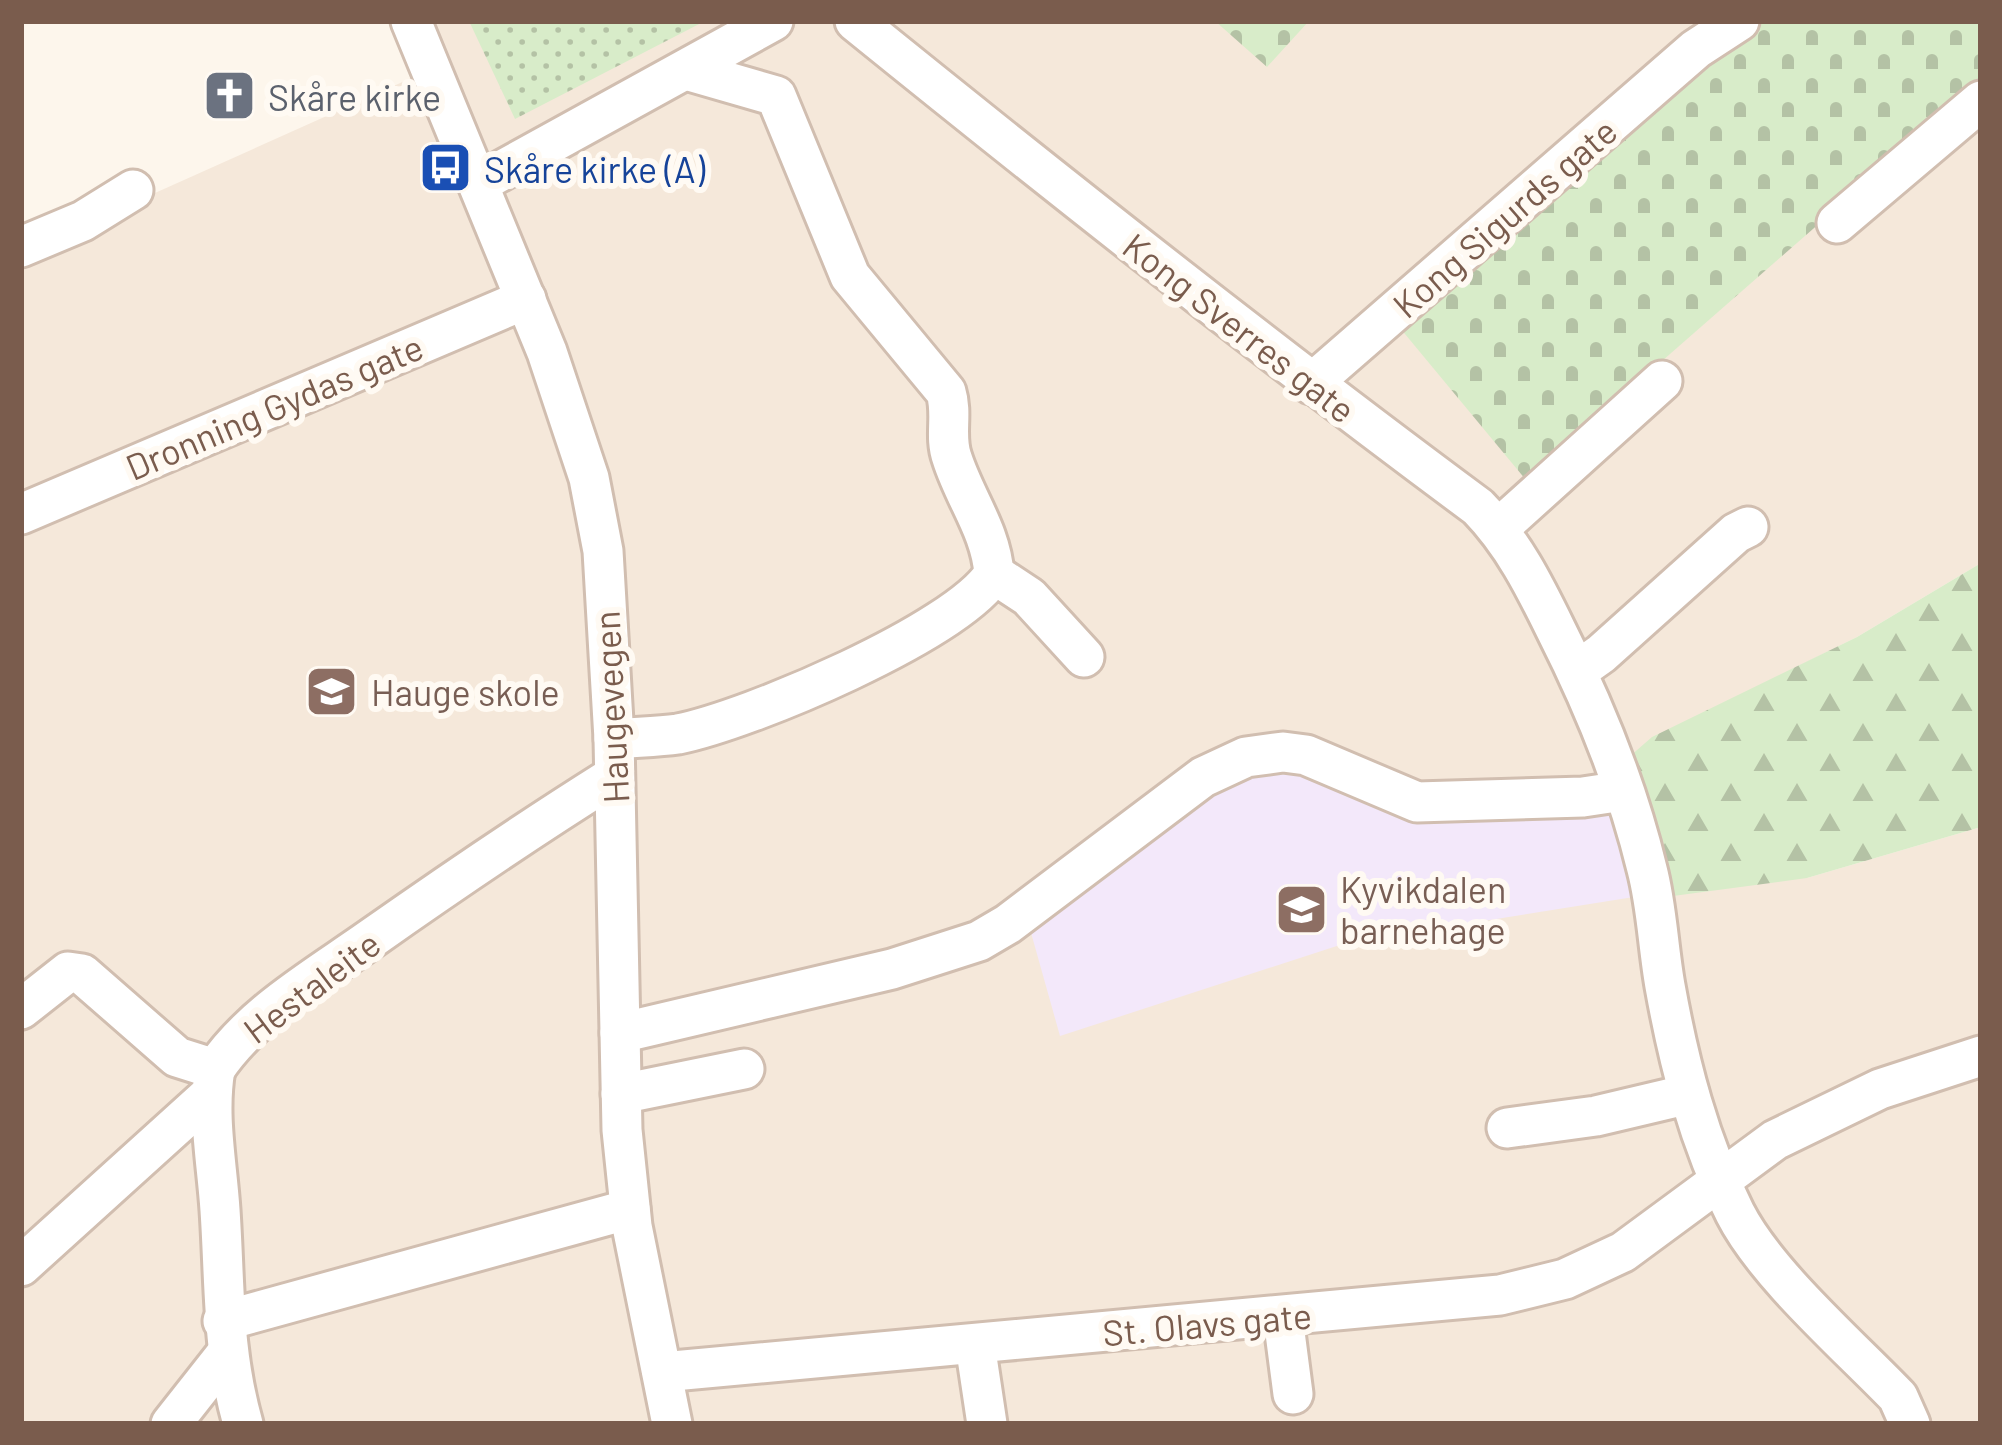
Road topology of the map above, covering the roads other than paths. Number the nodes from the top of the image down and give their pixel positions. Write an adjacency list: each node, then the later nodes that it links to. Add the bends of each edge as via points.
1 (411, 21): 8 (street, Haugevegen)
2 (773, 21): 6 (street)
3 (856, 21): 14 (street, Kong Sverres gate)
4 (1739, 21): 5 (street, Kong Sigurds gate)
5 (1684, 35): 14 (street, Kong Sigurds gate)
6 (686, 70): 8 (street); 18 (street, via 776,96 850,276 946,392 952,458 992,548)
7 (1981, 101): 10 (street)
8 (479, 183): 12 (street, Haugevegen)
9 (133, 190): 11 (street)
10 (1837, 223)
11 (21, 247)
12 (526, 299): 15 (street, Dronning Gydas gate); 21 (street, Haugevegen, via 589,478 603,551)
13 (1662, 381): 17 (street)
14 (1311, 384): 17 (street, Kong Sverres gate)
15 (21, 514)
16 (1748, 527): 20 (street)
17 (1499, 528): 20 (street, Kong Sverres gate)
18 (994, 574): 19 (street, via 1029,597); 21 (street, via 944,620 820,684)
19 (1084, 657)
20 (1576, 671): 22 (street, Kong Sverres gate)
21 (614, 757): 24 (street, Haugevegen); 27 (street, Hestaleite, via 517,836 284,1000 231,1046)
22 (1623, 790): 24 (street, via 1417,802 1306,755 1246,757 1203,777 979,941); 29 (street, Kong Sverres gate, via 1648,871)
23 (21, 1009): 27 (street, Hestaleite, via 68,972 82,974)
24 (620, 1033): 28 (street, Haugevegen)
25 (1981, 1056): 31 (street, St. Olavs gate, via 1880,1089 1775,1140)
26 (744, 1069): 28 (street)
27 (213, 1082): 33 (street); 35 (street)
28 (621, 1094): 32 (street, Haugevegen)
29 (1689, 1094): 30 (street); 31 (street, Kong Sverres gate)
30 (1507, 1128)
31 (1720, 1179): 34 (street, St. Olavs gate, via 1623,1252 1565,1280 1501,1295); 43 (street, Kong Sverres gate, via 1766,1259 1898,1397)
32 (630, 1210): 35 (street); 37 (street, Haugevegen)
33 (21, 1266)
34 (1283, 1317): 36 (street, St. Olavs gate); 38 (street)
35 (225, 1337): 39 (street); 40 (street)
36 (975, 1344): 37 (street, St. Olavs gate); 42 (street)
37 (662, 1372): 41 (street, Haugevegen)
38 (1293, 1394)
39 (171, 1424)
40 (244, 1424)
41 (672, 1424)
42 (987, 1424)
43 (1910, 1424)

